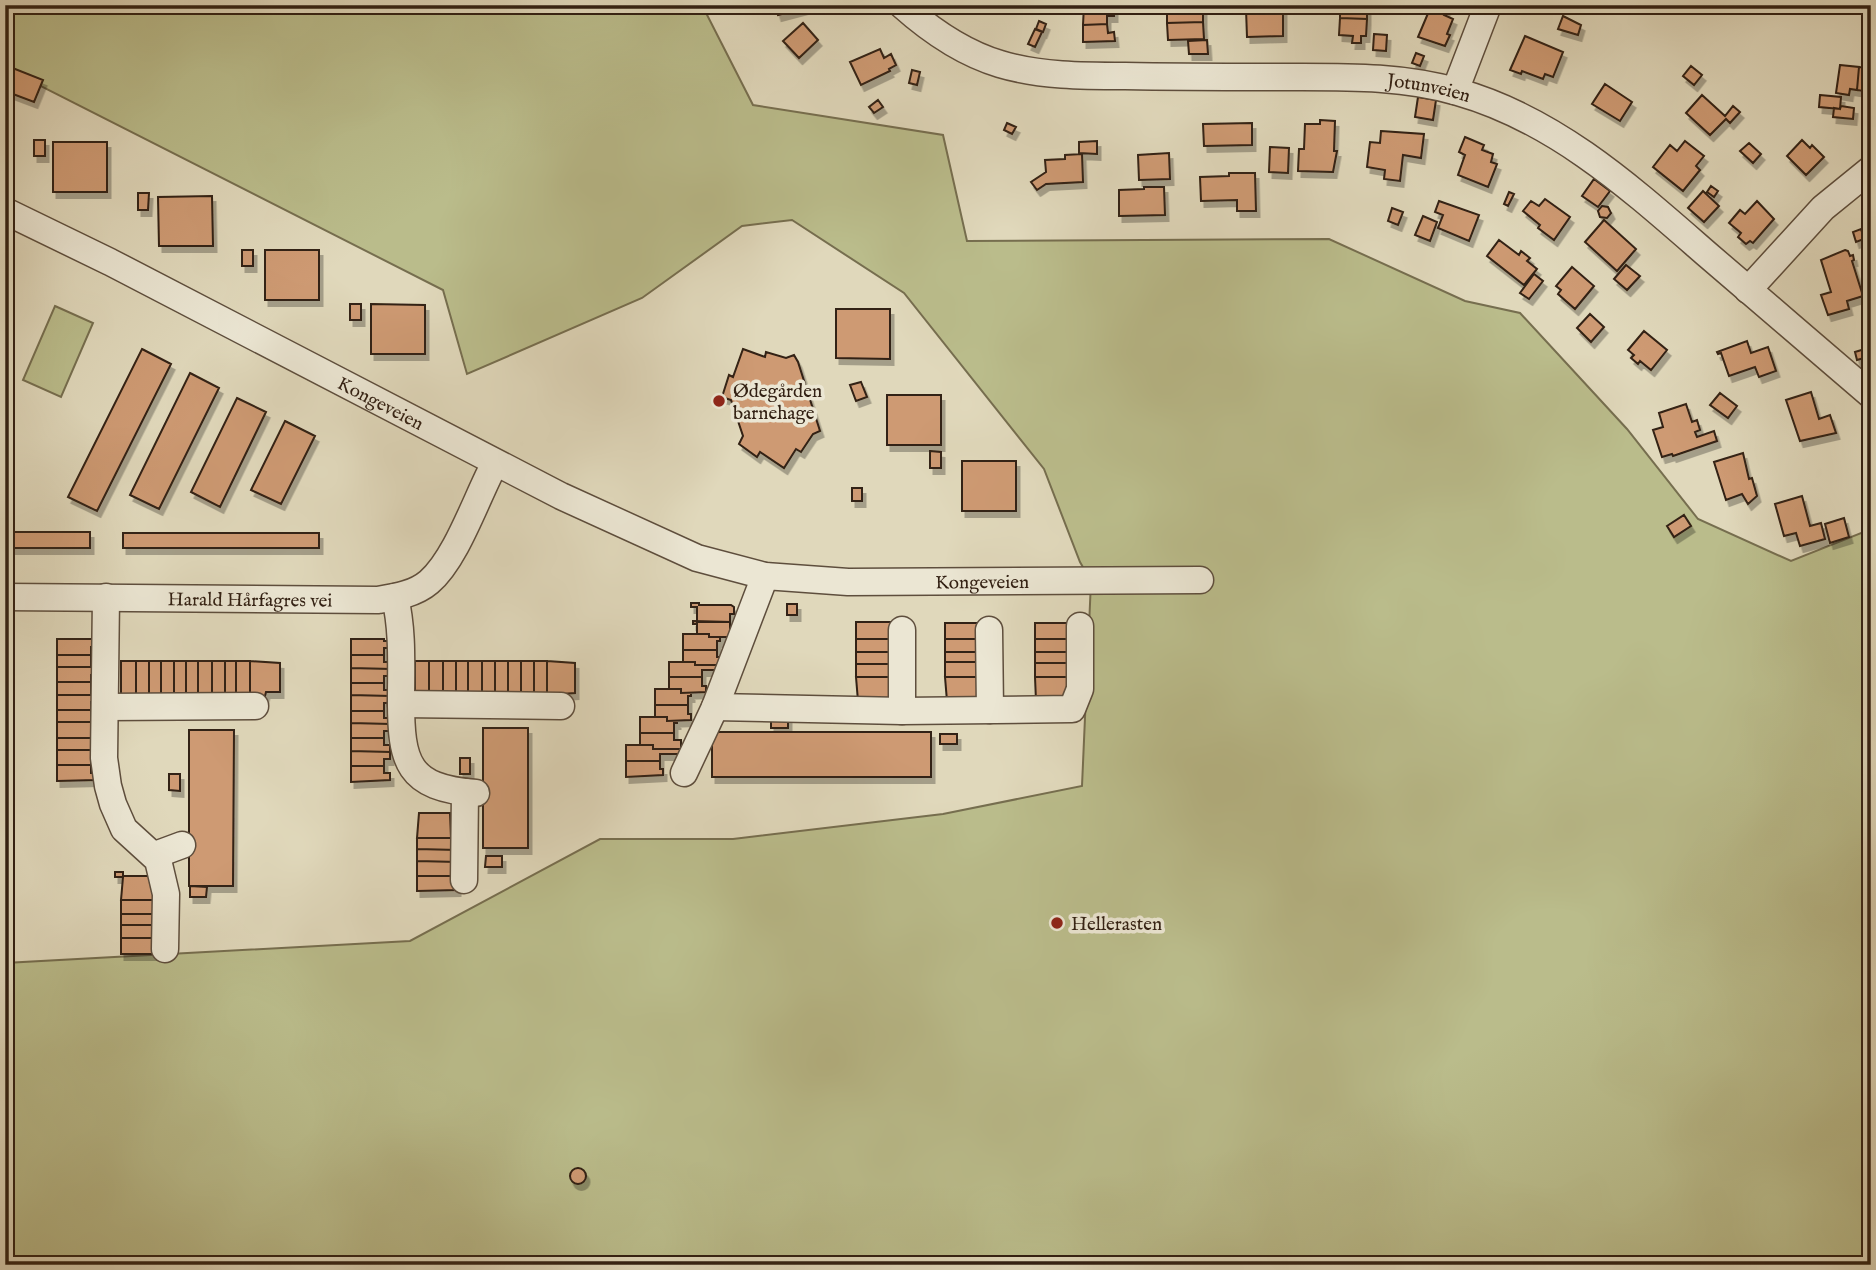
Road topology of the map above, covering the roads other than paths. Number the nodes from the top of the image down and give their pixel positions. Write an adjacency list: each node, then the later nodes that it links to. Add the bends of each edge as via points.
1 (902, 5): 3 (street, Jotunveien, via 936,33 975,54 1042,73 1361,78)
2 (1488, 5): 3 (street)
3 (1455, 91): 6 (street, Jotunveien, via 1520,116 1578,149)
4 (1871, 169): 6 (street, via 1823,208)
5 (5, 211): 8 (street, Kongeveien)
6 (1748, 290): 7 (street, Jotunveien)
7 (1871, 396)
8 (495, 463): 9 (street, Kongeveien, via 697,558); 13 (street, Harald Hårfagres vei, via 449,558 429,583)
9 (765, 576): 10 (street, Kongeveien, via 848,582); 21 (street)
10 (1200, 580)
11 (5, 597): 12 (street, Harald Hårfagres vei)
12 (106, 597): 13 (street, Harald Hårfagres vei); 20 (street)
13 (395, 597): 17 (street, via 401,626)
14 (1080, 626): 22 (street, via 1080,689 1072,709)
15 (902, 630): 23 (street)
16 (989, 630): 22 (street)
17 (401, 704): 19 (street); 27 (street, via 401,737 409,763 438,786 471,792)
18 (255, 706): 20 (street)
19 (561, 706)
20 (105, 707): 26 (street, via 105,767 113,804 124,829)
21 (715, 707): 23 (street); 24 (street)
22 (990, 710): 23 (street)
23 (902, 711)
24 (684, 773)
25 (182, 845): 26 (street)
26 (155, 855): 28 (street, via 166,894)
27 (464, 880)
28 (165, 949)

